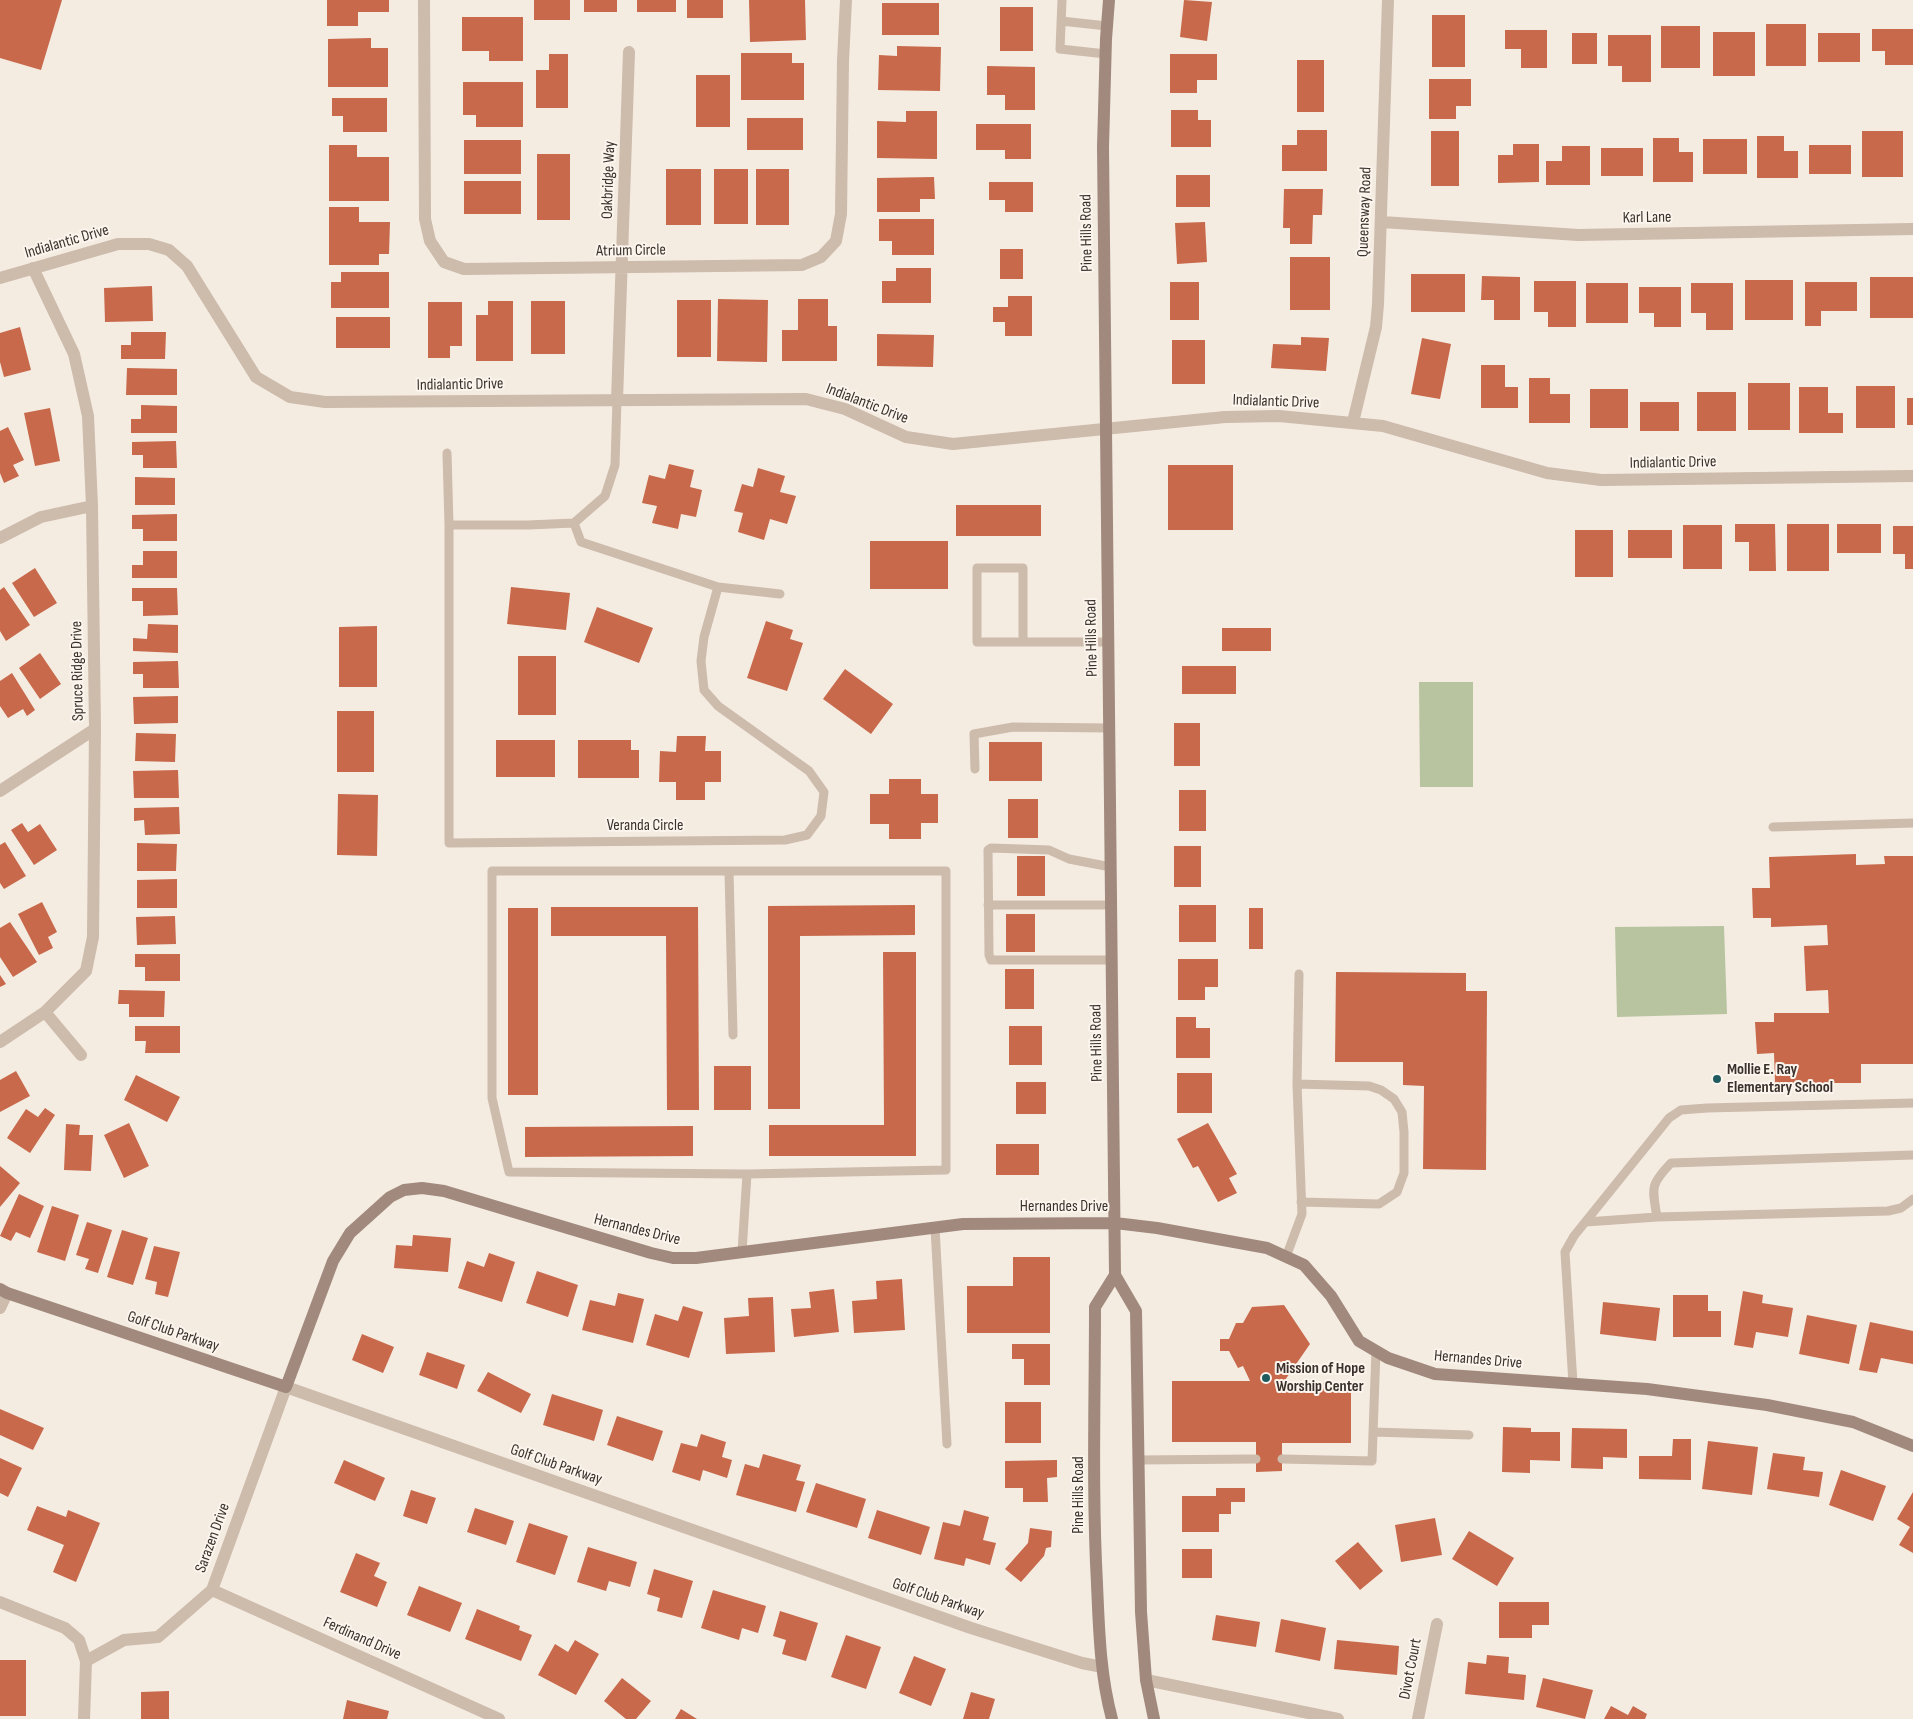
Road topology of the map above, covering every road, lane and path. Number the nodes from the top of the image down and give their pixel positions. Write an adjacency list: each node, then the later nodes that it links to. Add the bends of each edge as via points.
1 (424, 0): 12 (street, Atrium Circle, via 425,219 430,240 444,262 464,269)
2 (846, 0): 12 (street, Atrium Circle, via 841,214 836,240 821,257 802,265)
3 (1062, 0): 6 (lane)
4 (1107, 0): 7 (main road, Pine Hills Road)
5 (1388, 0): 10 (street, Queensway Road)
6 (1061, 21): 7 (lane); 9 (lane, via 1060,49)
7 (1107, 26): 9 (main road, Pine Hills Road)
8 (629, 52): 12 (street, Oakbridge Way)
9 (1106, 54): 17 (main road, Pine Hills Road, via 1103,147)
10 (1382, 222): 11 (street, Karl Lane, via 1578,235); 16 (street, Queensway Road, via 1376,327)
11 (1913, 229)
12 (622, 267): 15 (street, Oakbridge Way)
13 (33, 268): 14 (street, Indialantic Drive); 15 (street, Indialantic Drive, via 118,244 149,244 169,250 187,266 256,377 290,397 325,402); 20 (street, Spruce Ridge Drive, via 74,354 88,416)
14 (0, 278)
15 (616, 400): 17 (street, Indialantic Drive, via 806,399 845,409 906,437 953,444); 21 (lane, via 615,465 605,496)
16 (1353, 422): 17 (street, Indialantic Drive, via 1257,416); 19 (street, Indialantic Drive, via 1390,428 1547,473 1592,480)
17 (1106, 428): 27 (main road, Pine Hills Road)
18 (447, 453): 22 (lane)
19 (1913, 476)
20 (92, 506): 23 (street, via 41,516); 29 (street, Spruce Ridge Drive)
21 (574, 523): 22 (lane); 24 (lane, via 581,542)
22 (449, 525): 24 (lane, Veranda Circle, via 449,843 785,840 807,835 821,816 824,792 809,771 718,706 704,690 701,661 704,637)
23 (0, 538)
24 (718, 587): 25 (lane)
25 (780, 594)
26 (1023, 642): 26 (lane, via 1023,568 977,568 977,642); 27 (lane)
27 (1108, 642): 28 (main road, Pine Hills Road)
28 (1109, 728): 30 (lane, via 1013,727 974,734); 34 (main road, Pine Hills Road)
29 (95, 729): 31 (street); 40 (street, Spruce Ridge Drive, via 93,937 86,971)
30 (975, 770)
31 (0, 790)
32 (1913, 823): 33 (lane)
33 (1773, 827)
34 (1111, 867): 36 (lane, via 1069,859 1049,850 991,848 988,850); 37 (main road, Pine Hills Road)
35 (729, 871): 41 (lane); 47 (lane, via 946,871 946,1170); 47 (lane, via 492,871 492,1098 509,1172)
36 (988, 905): 37 (lane); 38 (lane, via 991,960)
37 (1111, 905): 38 (main road, Pine Hills Road)
38 (1112, 960): 52 (main road, Pine Hills Road)
39 (1299, 974): 44 (lane)
40 (45, 1012): 42 (street, Spruce Ridge Drive); 43 (street)
41 (733, 1035)
42 (0, 1042)
43 (81, 1055)
44 (1298, 1084): 49 (lane); 49 (lane, via 1368,1086 1381,1090 1394,1099 1402,1112 1404,1132 1404,1173 1397,1192 1379,1204)
45 (1913, 1103): 51 (lane, via 1681,1110 1669,1118)
46 (1913, 1155): 50 (lane, via 1671,1163 1654,1185)
47 (747, 1174): 54 (lane)
48 (1913, 1199): 50 (lane, via 1901,1208 1888,1211)
49 (1301, 1202): 55 (lane, via 1302,1214)
50 (1657, 1217): 51 (lane)
51 (1586, 1222): 60 (lane, via 1565,1252)
52 (1115, 1223): 53 (main road, Hernandes Drive, via 963,1224); 55 (main road, Hernandes Drive, via 1267,1248); 56 (main road, Pine Hills Road)
53 (935, 1228): 54 (main road, Hernandes Drive); 64 (lane)
54 (742, 1252): 61 (main road, Hernandes Drive, via 673,1258 444,1191 404,1190 390,1197 350,1233 333,1261)
55 (1286, 1257): 59 (main road, Hernandes Drive, via 1304,1265 1331,1296 1359,1341)
56 (1115, 1275): 68 (main road, via 1136,1311); 73 (main road, Pine Hills Road, via 1095,1307 1095,1549)
57 (4, 1291): 58 (street); 61 (main road, Golf Club Parkway)
58 (0, 1308)
59 (1376, 1351): 60 (main road, Hernandes Drive, via 1435,1374); 62 (lane)
60 (1573, 1384): 65 (main road, Hernandes Drive, via 1647,1389 1767,1406 1853,1422)
61 (286, 1387): 69 (street, Sarazen Drive); 73 (street, Golf Club Parkway, via 971,1628)
62 (1373, 1432): 63 (lane); 67 (lane, via 1372,1461)
63 (1469, 1435)
64 (948, 1444)
65 (1913, 1446)
66 (1256, 1459): 68 (lane)
67 (1282, 1459)
68 (1138, 1460): 74 (main road, via 1141,1612)
69 (212, 1590): 72 (street, Sarazen Drive, via 158,1637 124,1640); 76 (street, Ferdinand Drive)
70 (0, 1602): 72 (street, via 64,1628 79,1640)
71 (1437, 1624): 80 (street, Divot Court)
72 (86, 1661): 75 (street)
73 (1102, 1667): 77 (main road, Pine Hills Road)
74 (1146, 1680): 78 (main road); 79 (street)
75 (84, 1719)
76 (499, 1719)
77 (1112, 1719)
78 (1154, 1719)
79 (1338, 1719)
80 (1418, 1719)

